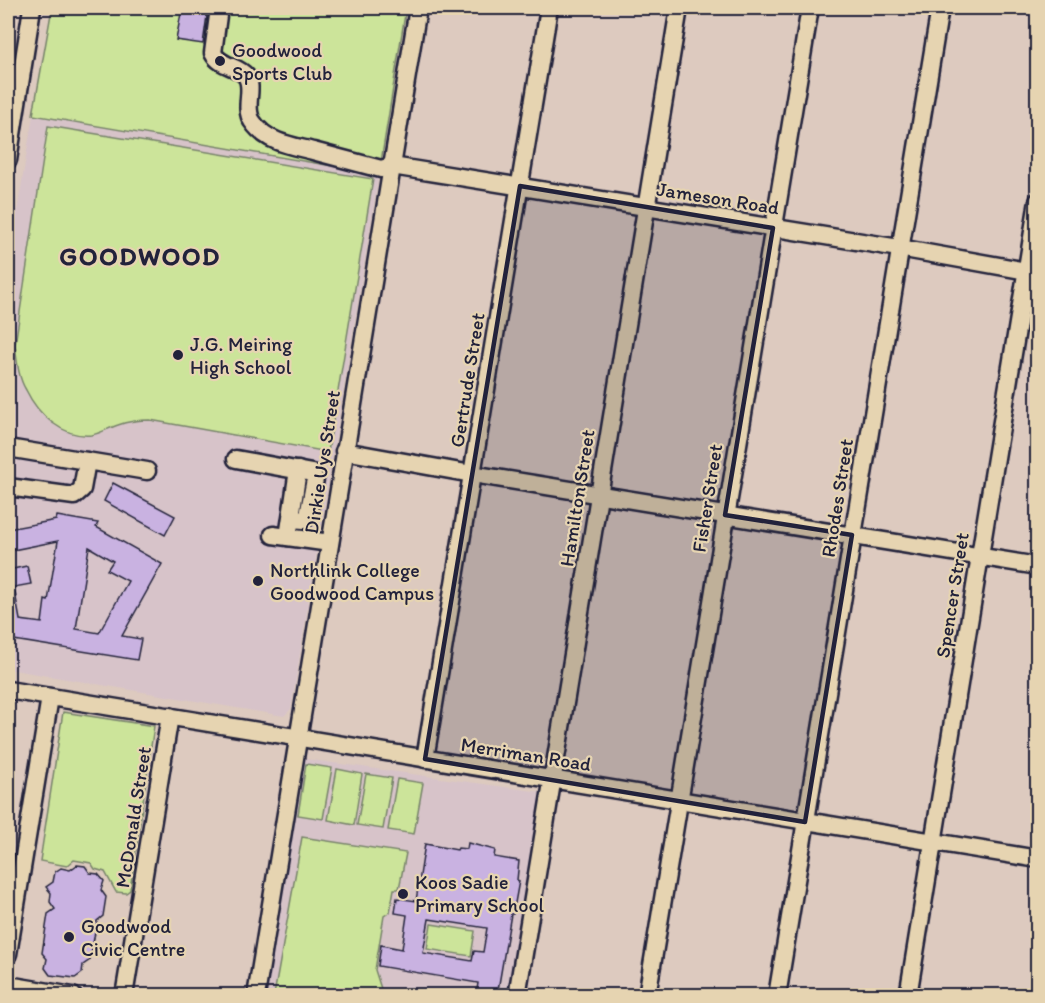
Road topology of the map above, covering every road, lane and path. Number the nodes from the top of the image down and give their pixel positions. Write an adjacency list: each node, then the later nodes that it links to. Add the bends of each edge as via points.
1 (32, 8): 8 (street)
2 (219, 8): 10 (street, Jameson Road, via 213,53 250,82 248,110 257,128 289,145 381,169)
3 (418, 8): 10 (street, Dirkie Uys Street)
4 (549, 8): 11 (street, Gertrude Street)
5 (679, 8): 13 (street, Hamilton Street)
6 (810, 8): 14 (street, Fisher Street)
7 (940, 8): 15 (street, Rhodes Street)
8 (12, 104): 9 (street)
9 (8, 160)
10 (392, 166): 11 (street, Jameson Road); 18 (street, Dirkie Uys Street)
11 (520, 186): 13 (street, Jameson Road); 22 (street, Gertrude Street)
12 (1038, 201): 16 (street, Spencer Street)
13 (646, 207): 14 (street, Jameson Road); 24 (street, Hamilton Street)
14 (773, 228): 15 (street, Jameson Road); 25 (street, Fisher Street)
15 (899, 248): 16 (street, Jameson Road); 26 (street, Rhodes Street)
16 (1032, 272): 28 (street, Spencer Street)
17 (8, 448): 20 (street)
18 (345, 451): 22 (street); 27 (street, Dirkie Uys Street)
19 (236, 459): 27 (street, via 298,470 291,519 280,536)
20 (87, 461): 21 (street); 23 (street, via 82,489 74,496)
21 (147, 471)
22 (472, 474): 24 (street); 34 (street, Gertrude Street)
23 (8, 487)
24 (599, 493): 25 (street); 35 (street, Hamilton Street)
25 (726, 515): 26 (street); 36 (street, Fisher Street)
26 (852, 536): 28 (street); 37 (street, Rhodes Street)
27 (330, 543): 33 (street, Dirkie Uys Street)
28 (979, 557): 29 (street); 38 (street, Spencer Street)
29 (1038, 566)
30 (8, 690): 31 (street, Merriman Road)
31 (50, 697): 32 (street, Merriman Road); 40 (street)
32 (170, 716): 33 (street, Merriman Road); 43 (street, McDonald Street)
33 (297, 738): 34 (street, Merriman Road); 44 (street, Dirkie Uys Street)
34 (425, 759): 35 (street, Merriman Road)
35 (552, 779): 36 (street, Merriman Road); 45 (street, Hamilton Street)
36 (678, 800): 37 (street, Merriman Road); 46 (street, Fisher Street)
37 (805, 822): 38 (street, Merriman Road); 47 (street, Rhodes Street)
38 (933, 841): 39 (street, Merriman Road); 48 (street, Spencer Street)
39 (1038, 859)
40 (8, 954)
41 (8, 985): 42 (street)
42 (73, 996)
43 (124, 996)
44 (255, 996)
45 (517, 996)
46 (647, 996)
47 (777, 996)
48 (908, 996)

